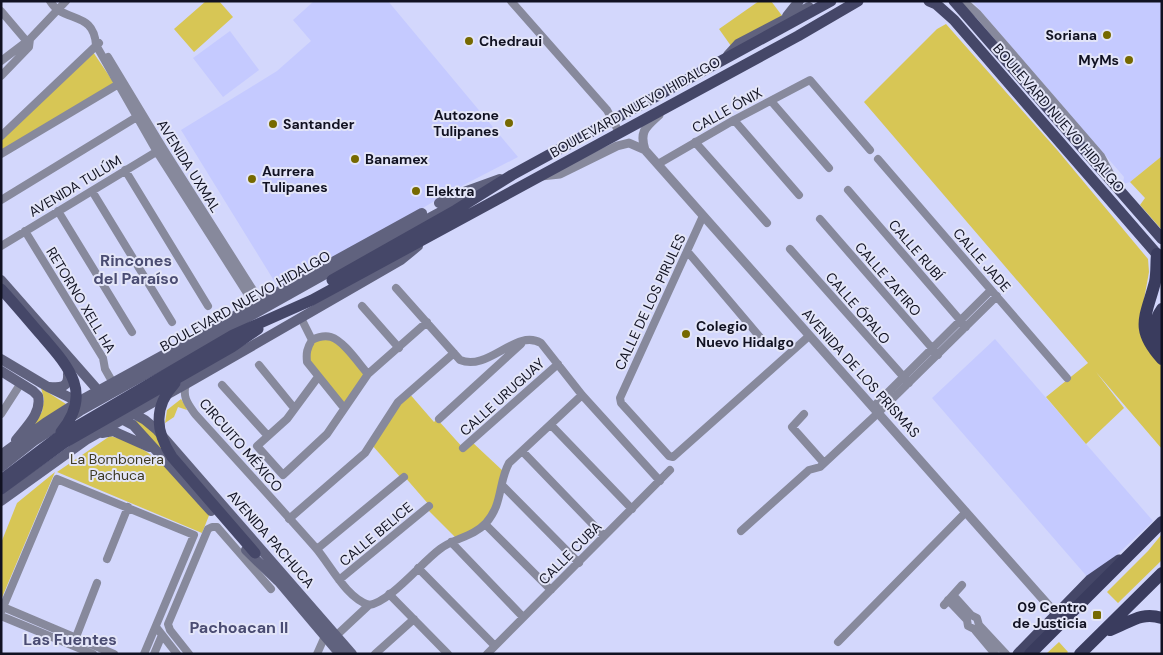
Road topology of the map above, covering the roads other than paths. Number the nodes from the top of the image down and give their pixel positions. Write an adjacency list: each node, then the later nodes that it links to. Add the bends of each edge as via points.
1 (50, 1): 10 (street)
2 (66, 1): 10 (street)
3 (511, 1): 23 (street)
4 (822, 1): 9 (main road)
5 (831, 1): 12 (main road, BOULEVARD NUEVO HIDALGO)
6 (858, 1): 16 (main road, BOULEVARD NUEVO HIDALGO)
7 (929, 1): 25 (main road, BOULEVARD NUEVO HIDALGO, via 954,20)
8 (955, 2): 21 (main road, BOULEVARD NUEVO HIDALGO)
9 (803, 3): 12 (main road); 12 (main road)
10 (57, 10): 13 (street); 14 (street, AVENIDA UXMAL, via 84,20)
11 (1, 11): 13 (street)
12 (790, 19): 16 (main road, via 785,33 776,42); 23 (main road, BOULEVARD NUEVO HIDALGO, via 723,60)
13 (29, 41): 15 (street); 17 (street, via 18,59)
14 (97, 42): 18 (street, AVENIDA UXMAL); 27 (street)
15 (1, 61)
16 (742, 65): 20 (main road, BOULEVARD NUEVO HIDALGO)
17 (1, 76)
18 (120, 83): 22 (street, AVENIDA UXMAL); 32 (street)
19 (771, 101): 24 (street, CALLE ÓNIX); 31 (street, CALLE ÓNIX, via 810,80); 35 (street)
20 (675, 102): 26 (main road, BOULEVARD NUEVO HIDALGO); 30 (street, via 646,127 642,134)
21 (1057, 114): 25 (street); 49 (main road, BOULEVARD NUEVO HIDALGO)
22 (139, 115): 29 (street, AVENIDA UXMAL); 42 (street)
23 (612, 120): 26 (street); 37 (main road, BOULEVARD NUEVO HIDALGO)
24 (734, 120): 28 (street, CALLE ÓNIX); 41 (street)
25 (1045, 125): 53 (main road, BOULEVARD NUEVO HIDALGO)
26 (619, 132): 38 (main road, BOULEVARD NUEVO HIDALGO, via 612,143 560,170)
27 (1, 136)
28 (695, 142): 34 (street, CALLE ÓNIX); 46 (street)
29 (160, 150): 36 (street, AVENIDA TULÚM); 59 (street, AVENIDA UXMAL)
30 (645, 150): 34 (street, AVENIDA DE LOS PRISMAS); 38 (street, via 629,143 560,174)
31 (870, 150)
32 (1, 154)
33 (878, 159): 57 (street, CALLE JADE)
34 (658, 164): 44 (street, AVENIDA DE LOS PRISMAS)
35 (829, 168)
36 (125, 170): 40 (street, AVENIDA TULÚM); 60 (street)
37 (512, 175): 59 (main road, via 453,196); 68 (main road, BOULEVARD NUEVO HIDALGO, via 452,204); 91 (main road, BOULEVARD NUEVO HIDALGO, via 300,300)
38 (538, 176): 48 (main road, BOULEVARD NUEVO HIDALGO)
39 (848, 190): 67 (street, CALLE RUBÍ)
40 (92, 191): 43 (street, AVENIDA TULÚM); 65 (street)
41 (799, 195)
42 (1, 200)
43 (58, 211): 47 (street, AVENIDA TULÚM); 69 (street)
44 (703, 216): 52 (street, CALLE DE LOS PIRULES); 70 (street, AVENIDA DE LOS PRISMAS)
45 (820, 219): 76 (street, CALLE ZAFIRO)
46 (767, 224)
47 (25, 231): 50 (street, AVENIDA TULÚM); 94 (street, RETORNO XELL HA, via 103,358)
48 (426, 238): 64 (main road, BOULEVARD NUEVO HIDALGO, via 401,260); 114 (main road, BOULEVARD NUEVO HIDALGO, via 305,304 232,335)
49 (1162, 239)
50 (1, 246)
51 (790, 249): 92 (street, CALLE ÓPALO)
52 (687, 252): 70 (street, CALLE DE LOS PIRULES, via 620,398 669,456 673,457); 73 (street)
53 (1159, 257): 79 (highway, via 1144,322 1147,340)
54 (1, 280): 87 (main road)
55 (396, 288): 66 (street)
56 (1, 289): 114 (main road, via 65,363 74,379 76,407)
57 (994, 293): 67 (street); 90 (street, CALLE JADE)
58 (1, 297): 85 (street)
59 (257, 303): 63 (main road)
60 (208, 306)
61 (362, 306): 75 (street)
62 (1162, 309): 74 (highway, via 1155,325)
63 (243, 311): 68 (main road); 88 (main road)
64 (301, 318): 72 (street); 91 (main road, BOULEVARD NUEVO HIDALGO)
65 (172, 322)
66 (427, 322): 75 (street); 77 (street)
67 (963, 324): 76 (street)
68 (228, 328): 88 (main road, BOULEVARD NUEVO HIDALGO)
69 (132, 332)
70 (810, 336): 104 (street, AVENIDA DE LOS PRISMAS)
71 (526, 339): 80 (street); 81 (street, via 541,343); 84 (street)
72 (312, 340): 86 (street, via 331,336); 89 (street, via 306,352 307,362)
73 (764, 342)
74 (1162, 347)
75 (399, 348): 86 (street)
76 (935, 352): 92 (street)
77 (454, 353): 80 (street, via 466,363); 135 (street, via 398,402 365,452)
78 (1, 359): 96 (main road)
79 (1162, 359)
80 (482, 360): 84 (street)
81 (558, 364): 98 (street); 118 (street, CALLE URUGUAY)
82 (258, 365): 102 (street)
83 (1, 371): 93 (main road)
84 (491, 372): 110 (street)
85 (68, 374): 96 (main road, via 68,382 63,387); 97 (main road, AVENIDA PACHUCA, via 81,388)
86 (368, 374): 103 (street)
87 (84, 376): 94 (main road, via 100,385); 97 (main road)
88 (135, 376): 94 (main road); 97 (main road, BOULEVARD NUEVO HIDALGO); 101 (main road)
89 (318, 377): 102 (street); 103 (street)
90 (1067, 378)
91 (184, 380): 106 (main road, BOULEVARD NUEVO HIDALGO); 116 (main road, via 165,408 162,422); 129 (main road, BOULEVARD NUEVO HIDALGO, via 64,443); 135 (street, CIRCUITO MÉXICO, via 185,399 195,414); 143 (main road, via 168,392 160,407 158,425 164,445)
92 (906, 380): 104 (street)
93 (21, 383): 107 (street); 117 (main road, via 37,393 39,404 36,414)
94 (113, 383): 97 (main road)
95 (222, 385): 113 (street)
96 (48, 387): 99 (main road)
97 (101, 395): 99 (main road); 100 (main road, BOULEVARD NUEVO HIDALGO); 101 (main road, AVENIDA PACHUCA); 105 (main road, via 105,406)
98 (582, 395): 111 (street); 127 (street)
99 (78, 402): 100 (main road); 117 (main road)
100 (89, 406): 105 (main road); 123 (main road, BOULEVARD NUEVO HIDALGO, via 34,441)
101 (120, 406): 106 (main road, AVENIDA PACHUCA); 109 (main road)
102 (294, 408): 113 (street)
103 (344, 408): 113 (street, via 328,434 283,474 257,446)
104 (876, 410): 122 (street); 134 (street, AVENIDA DE LOS PRISMAS)
105 (103, 411): 109 (main road); 115 (main road)
106 (134, 413): 109 (main road, BOULEVARD NUEVO HIDALGO); 116 (main road, AVENIDA PACHUCA)
107 (1, 414)
108 (804, 414): 122 (street, via 792,427)
109 (123, 419): 112 (main road, BOULEVARD NUEVO HIDALGO); 119 (main road, via 133,425)
110 (439, 419)
111 (551, 424): 120 (street); 133 (street)
112 (98, 433): 115 (main road, BOULEVARD NUEVO HIDALGO); 119 (main road, via 120,433)
113 (268, 436)
114 (57, 438): 126 (main road, BOULEVARD NUEVO HIDALGO)
115 (86, 440): 130 (main road, BOULEVARD NUEVO HIDALGO)
116 (168, 442): 182 (main road, AVENIDA PACHUCA)
117 (14, 444): 121 (main road)
118 (463, 448)
119 (156, 451): 150 (main road, via 252,556)
120 (523, 452): 128 (street, via 508,463); 139 (street)
121 (1, 455)
122 (824, 463): 138 (street, via 808,470)
123 (1, 467)
124 (670, 470): 127 (street, CALLE CUBA)
125 (404, 477): 142 (street)
126 (1, 480)
127 (660, 480): 133 (street, CALLE CUBA)
128 (502, 485): 137 (street, via 499,501); 145 (street)
129 (1, 489)
130 (1, 501)
131 (429, 506): 148 (street, CALLE BELICE)
132 (128, 508): 144 (street); 155 (street, via 57,479); 162 (street, via 194,535)
133 (632, 509): 139 (street, CALLE CUBA)
134 (966, 512): 156 (street, AVENIDA DE LOS PRISMAS); 170 (street)
135 (290, 519): 142 (street, CIRCUITO MÉXICO)
136 (1162, 522): 141 (highway)
137 (485, 524): 140 (street); 152 (street)
138 (741, 530)
139 (604, 536): 145 (street, CALLE CUBA)
140 (452, 542): 146 (street); 158 (street)
141 (1136, 549): 156 (main road, via 1090,580); 190 (highway)
142 (317, 550): 148 (street, CIRCUITO MÉXICO)
143 (255, 553): 150 (main road)
144 (107, 559)
145 (579, 563): 152 (street, CALLE CUBA)
146 (418, 568): 153 (street); 171 (street)
147 (1162, 573): 166 (highway)
148 (339, 580): 154 (street, CIRCUITO MÉXICO, via 358,600)
149 (97, 583): 169 (street)
150 (274, 585): 168 (main road, AVENIDA PACHUCA); 179 (street, via 217,527 208,529 168,624)
151 (962, 585): 163 (street, via 949,600 969,618 968,626)
152 (551, 590): 158 (street, CALLE CUBA)
153 (389, 594): 154 (street); 160 (street)
154 (368, 605): 165 (street)
155 (2, 610): 161 (street)
156 (1057, 615): 189 (main road)
157 (1, 616): 164 (street)
158 (523, 617): 171 (street, CALLE CUBA)
159 (1162, 618): 166 (highway, via 1142,615)
160 (414, 619): 172 (street); 183 (street)
161 (38, 622): 164 (street); 169 (street)
162 (156, 626): 167 (street); 176 (street)
163 (976, 627): 187 (street); 188 (street)
164 (34, 630): 169 (street)
165 (339, 633)
166 (1102, 633): 191 (highway)
167 (162, 635): 177 (street); 178 (street)
168 (325, 636): 180 (street); 181 (main road, AVENIDA PACHUCA)
169 (74, 641): 173 (street); 174 (street); 175 (street)
170 (838, 642)
171 (495, 646): 186 (street, CALLE CUBA)
172 (442, 647): 184 (street); 185 (street)
173 (68, 654)
174 (93, 654)
175 (113, 654)
176 (144, 654)
177 (154, 654)
178 (177, 654)
179 (189, 654)
180 (317, 654)
181 (340, 654)
182 (352, 654)
183 (375, 654)
184 (434, 654)
185 (448, 654)
186 (487, 654)
187 (995, 654)
188 (1006, 654)
189 (1018, 654)
190 (1030, 654)
191 (1080, 654)

